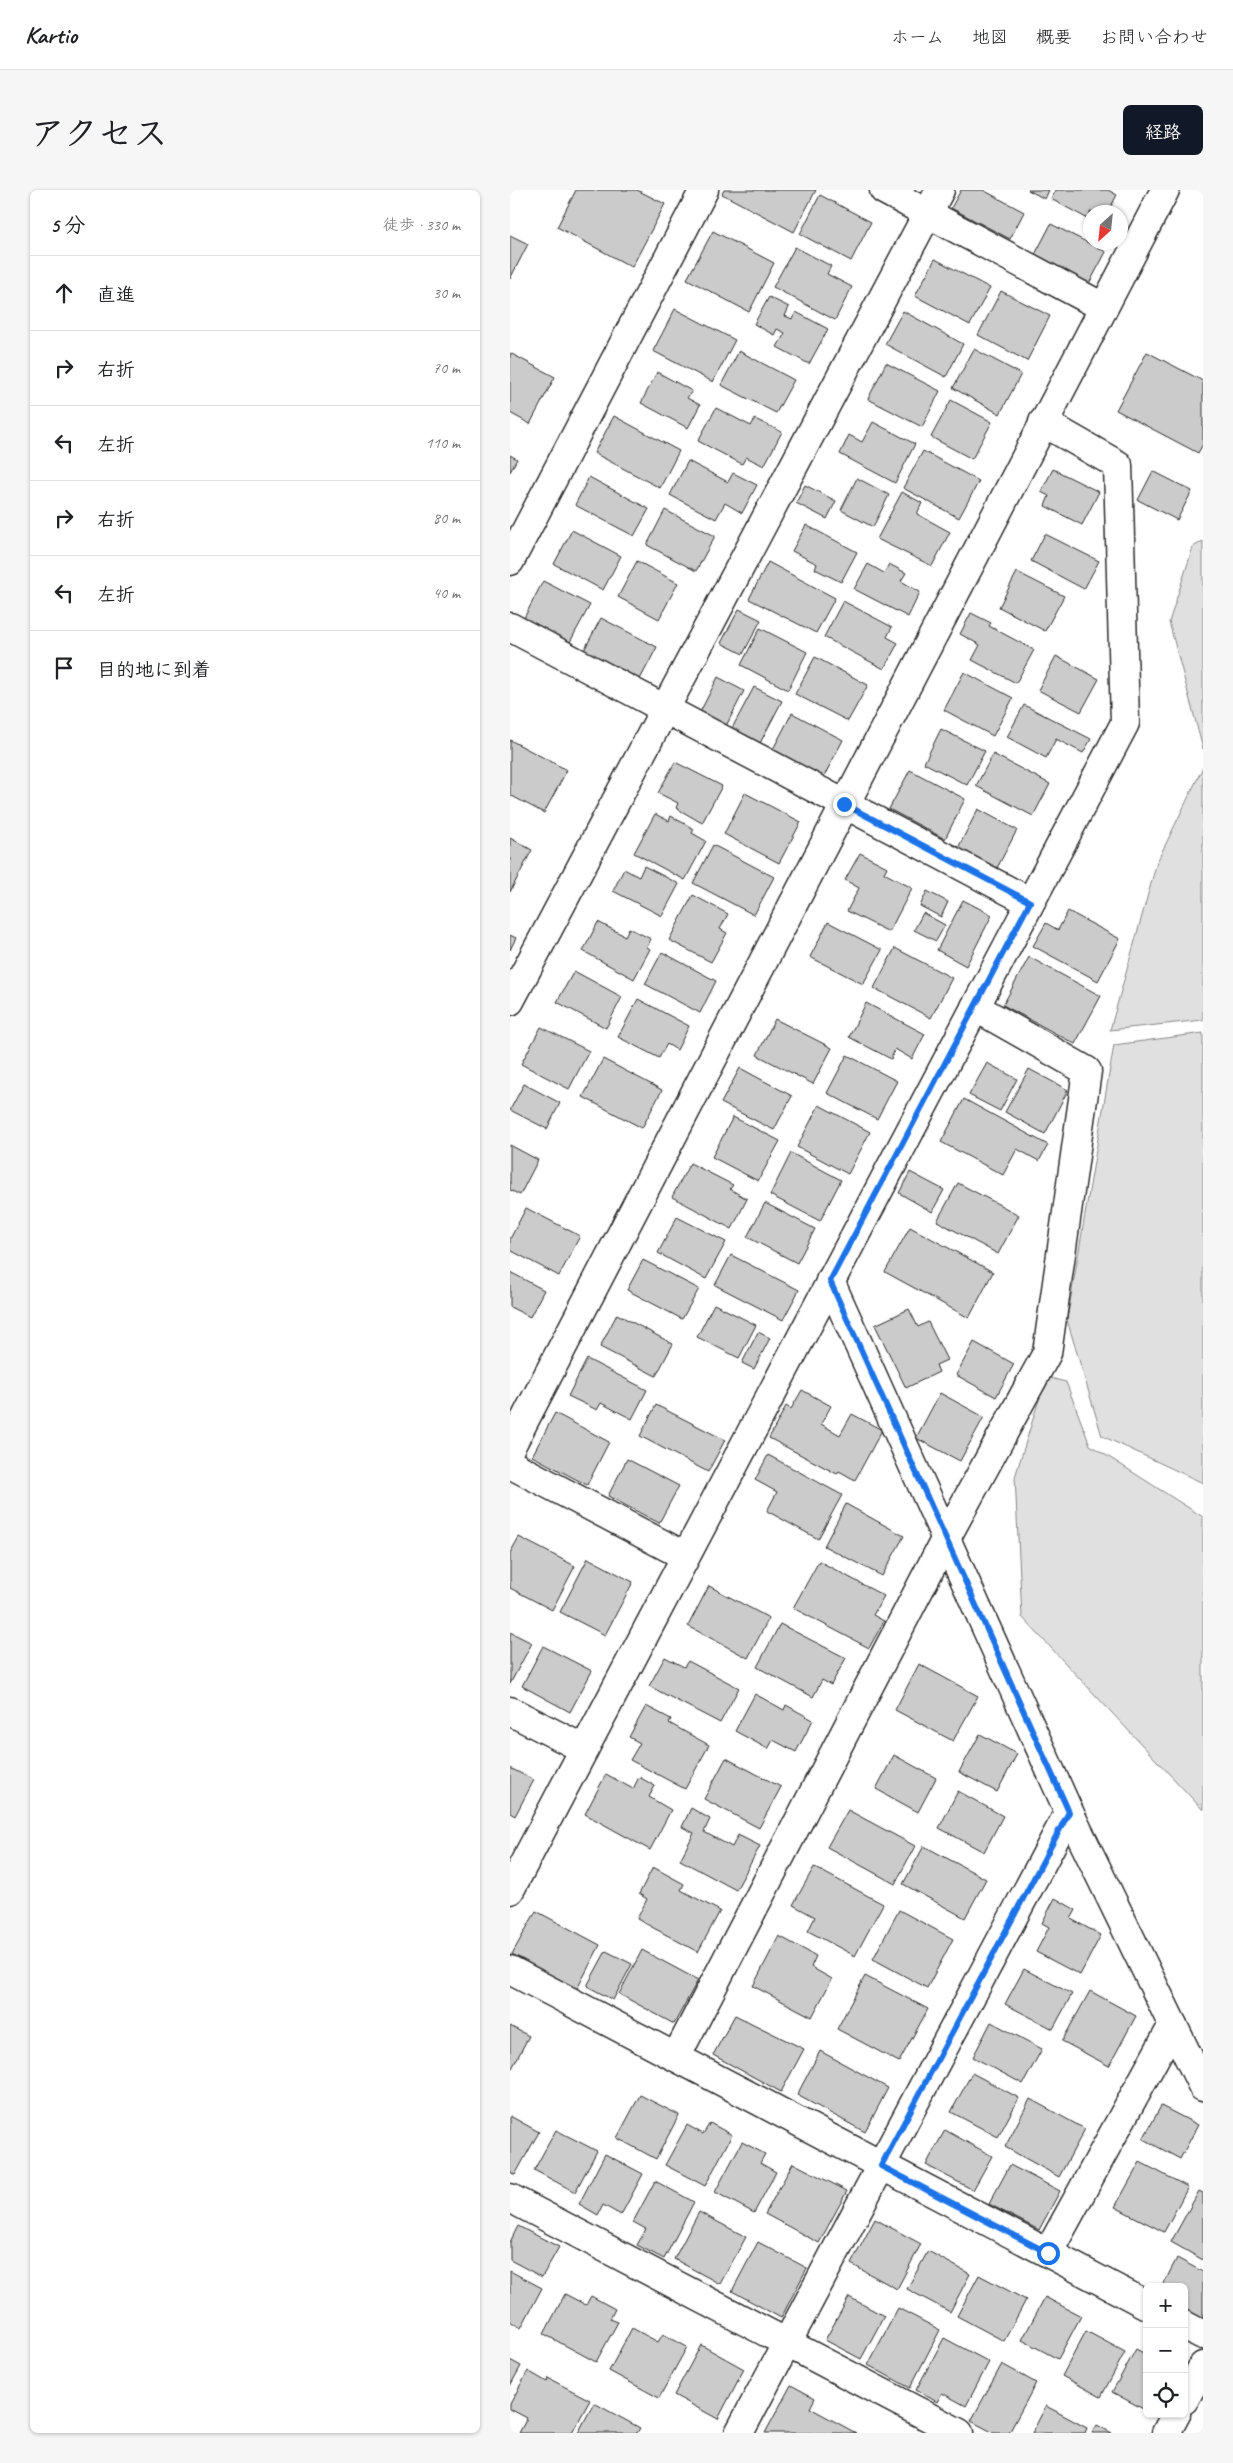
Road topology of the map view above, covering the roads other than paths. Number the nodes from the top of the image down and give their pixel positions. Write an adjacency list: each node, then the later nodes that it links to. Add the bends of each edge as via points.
1 (704, 190): 7 (street)
2 (884, 190): 4 (street)
3 (1165, 190): 5 (street)
4 (934, 202): 5 (street); 9 (street)
5 (1103, 307): 6 (street)
6 (1043, 422): 10 (street); 11 (street, via 1118,465 1125,723)
7 (510, 561)
8 (510, 628): 9 (street)
9 (665, 709): 10 (street); 12 (street)
10 (844, 804): 11 (street); 15 (street)
11 (1030, 902): 13 (street)
12 (510, 1001)
13 (975, 1007): 14 (street); 17 (street, via 1087,1070 1047,1353)
14 (830, 1281): 17 (street); 18 (street)
15 (510, 1448)
16 (510, 1464): 18 (street)
17 (945, 1540): 21 (street); 25 (street)
18 (686, 1556): 20 (street)
19 (510, 1711): 20 (street)
20 (584, 1749): 22 (street)
21 (1069, 1812): 24 (street); 27 (street)
22 (510, 1890)
23 (510, 1970): 25 (street)
24 (1173, 2026): 26 (street); 29 (street)
25 (676, 2057): 27 (street)
26 (1203, 2087)
27 (881, 2166): 29 (street); 33 (street)
28 (510, 2198): 33 (street)
29 (1048, 2253): 30 (street)
30 (1143, 2303)
31 (1188, 2327): 32 (street)
32 (1203, 2335)
33 (787, 2343): 37 (street); 38 (street)
34 (1203, 2366): 35 (street)
35 (1188, 2393)
36 (1174, 2418): 39 (street)
37 (739, 2433)
38 (959, 2433)
39 (1166, 2433)

